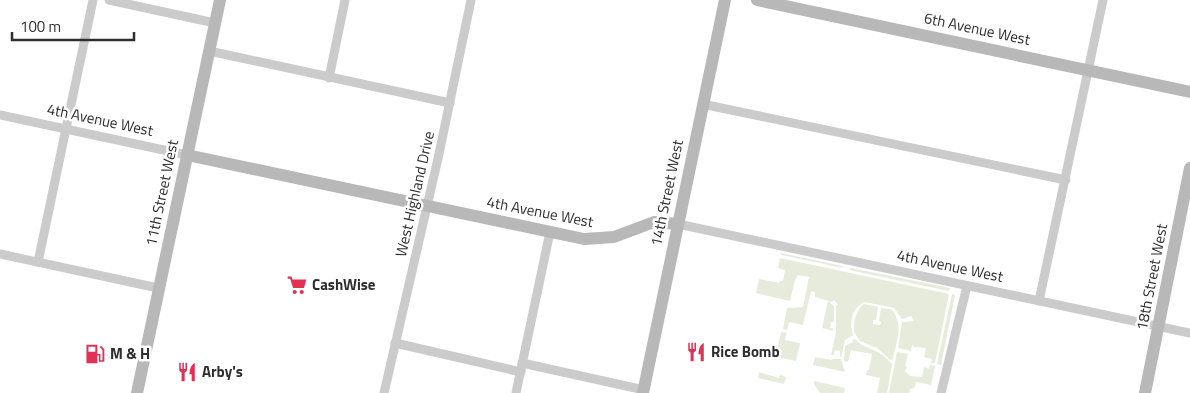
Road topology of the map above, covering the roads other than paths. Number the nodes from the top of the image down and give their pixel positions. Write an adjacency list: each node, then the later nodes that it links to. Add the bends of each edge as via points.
1 (93, 0): 17 (street)
2 (109, 0): 9 (street)
3 (220, 0): 9 (street, 11th Street West)
4 (345, 0): 12 (street)
5 (471, 0): 14 (street, West Highland Drive)
6 (725, 0): 15 (street, 14th Street West)
7 (757, 0): 11 (street, 6th Avenue West)
8 (1103, 0): 11 (street)
9 (215, 23): 10 (street, 11th Street West)
10 (209, 51): 12 (street); 18 (street, 11th Street West)
11 (1089, 70): 13 (street, 6th Avenue West); 20 (street)
12 (329, 78): 14 (street)
13 (1190, 92)
14 (450, 103): 22 (street, West Highland Drive)
15 (702, 104): 20 (street); 23 (street, 14th Street West)
16 (0, 116): 17 (street, 4th Avenue West)
17 (65, 129): 18 (street, 4th Avenue West); 26 (street)
18 (187, 155): 22 (street, 4th Avenue West); 28 (street, 11th Street West)
19 (1190, 168): 21 (street, 18th Street West)
20 (1066, 180): 29 (street)
21 (1187, 196): 30 (street, 18th Street West)
22 (427, 205): 24 (street, 4th Avenue West); 32 (street, West Highland Drive)
23 (678, 224): 24 (street, 4th Avenue West, via 654,222 596,240); 27 (street, 4th Avenue West); 34 (street, 14th Street West)
24 (550, 232): 33 (street)
25 (0, 254): 26 (street)
26 (38, 262): 28 (street)
27 (967, 286): 29 (street, 4th Avenue West); 38 (street)
28 (158, 288): 35 (street, 11th Street West)
29 (1039, 301): 30 (street, 4th Avenue West)
30 (1158, 326): 31 (street, 4th Avenue West); 39 (street, 18th Street West)
31 (1190, 334)
32 (395, 343): 33 (street); 36 (street, West Highland Drive)
33 (522, 367): 34 (street); 37 (street)
34 (644, 392)
35 (136, 393)
36 (384, 393)
37 (516, 393)
38 (941, 393)
39 (1145, 393)

